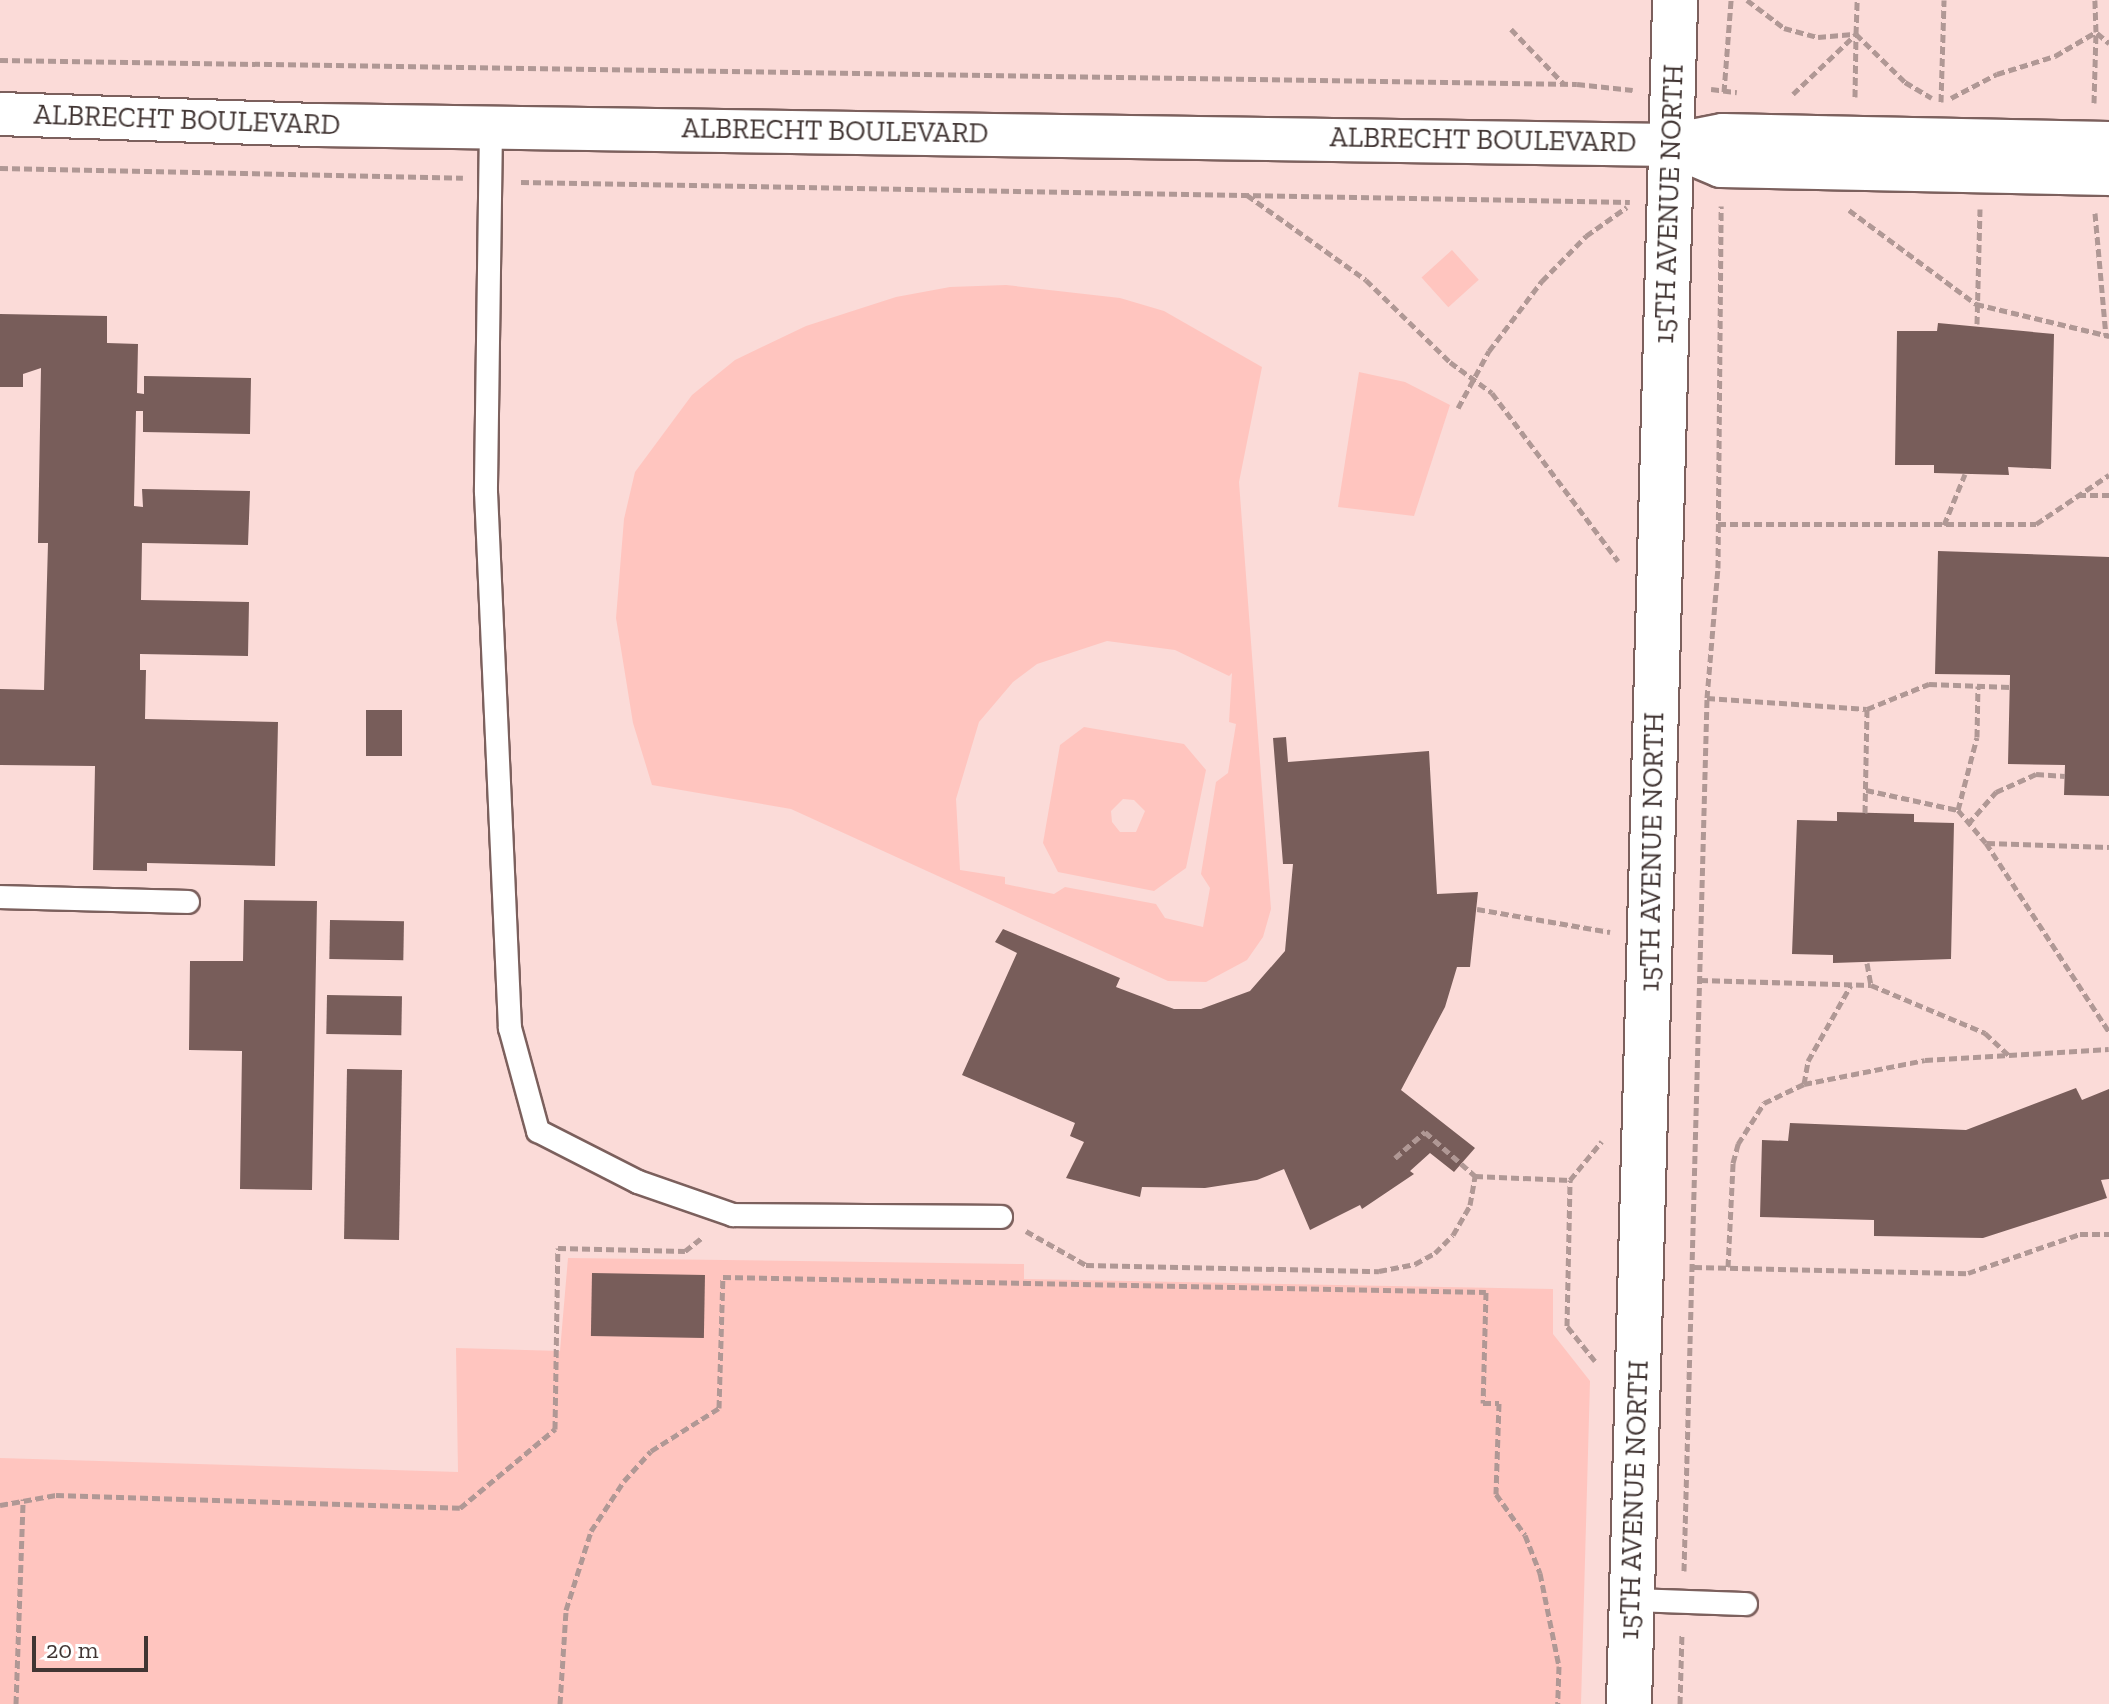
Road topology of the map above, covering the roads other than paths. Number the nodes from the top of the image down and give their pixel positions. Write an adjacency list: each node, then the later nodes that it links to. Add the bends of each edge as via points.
1 (1675, 0): 5 (street, 15TH AVENUE NORTH)
2 (0, 114): 3 (street, ALBRECHT BOULEVARD)
3 (491, 127): 5 (street, ALBRECHT BOULEVARD); 10 (lane, via 486,492 510,1028 538,1131 638,1182 733,1215)
4 (2109, 143): 7 (street, ALBRECHT BOULEVARD)
5 (1671, 145): 7 (street, ALBRECHT BOULEVARD); 11 (street, 15TH AVENUE NORTH)
6 (2109, 174): 7 (street, ALBRECHT BOULEVARD)
7 (1725, 176)
8 (0, 897): 9 (lane)
9 (188, 902)
10 (1001, 1217)
11 (1631, 1600): 12 (lane); 13 (street, 15TH AVENUE NORTH)
12 (1746, 1604)
13 (1629, 1704)

